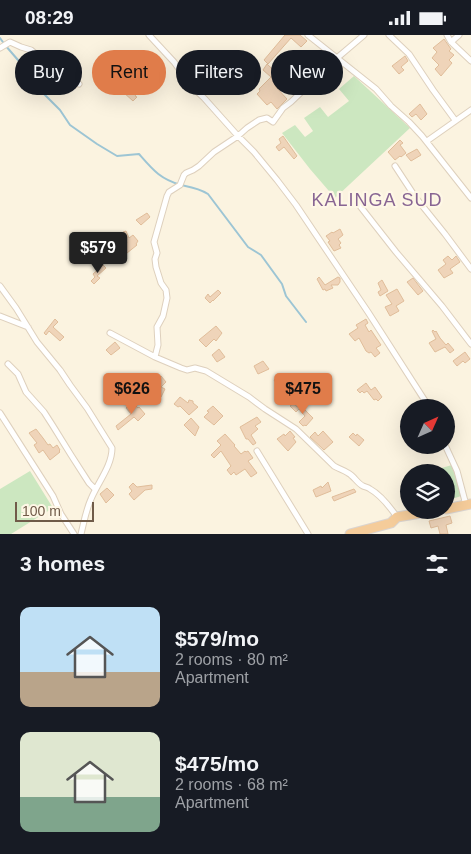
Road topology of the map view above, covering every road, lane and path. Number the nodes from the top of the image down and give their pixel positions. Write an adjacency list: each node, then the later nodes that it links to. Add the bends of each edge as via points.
1 (149, 35): 17 (street)
2 (308, 35): 10 (street)
3 (364, 35): 11 (street)
4 (389, 35): 16 (street, via 409,55)
5 (447, 35): 7 (street)
6 (459, 35): 7 (street)
7 (451, 42): 12 (street)
8 (0, 49): 9 (street, via 10,42)
9 (32, 50)
10 (327, 50)
11 (343, 53)
12 (471, 61)
13 (343, 63): 18 (street, via 376,89)
14 (298, 95): 17 (street, via 273,122 267,118 259,120)
15 (471, 110): 16 (street)
16 (455, 120): 18 (street)
17 (238, 137): 28 (street, via 186,173 180,185 167,196 154,242 156,267 167,298 157,327); 30 (street, via 296,205)
18 (427, 141): 20 (street)
19 (395, 165): 22 (street, via 416,198)
20 (471, 198)
21 (356, 201): 27 (street)
22 (471, 269)
23 (0, 286): 25 (street)
24 (0, 316): 25 (street)
25 (28, 327): 36 (street, via 112,448 110,462)
26 (110, 333): 28 (street)
27 (471, 344)
28 (155, 357): 40 (street, via 188,370 206,371 249,397 296,429 334,466 370,488)
29 (8, 365): 36 (street, via 18,374 26,392 44,412)
30 (424, 399)
31 (0, 413): 32 (street)
32 (6, 423): 33 (street); 41 (street)
33 (0, 427)
34 (257, 451): 43 (street)
35 (449, 454): 37 (street)
36 (96, 489): 42 (street, via 87,508)
37 (468, 505): 38 (highway)
38 (455, 507)
39 (400, 516): 40 (highway)
40 (397, 517): 44 (highway, via 391,523)
41 (74, 534)
42 (81, 534)
43 (308, 534)
44 (350, 534)

